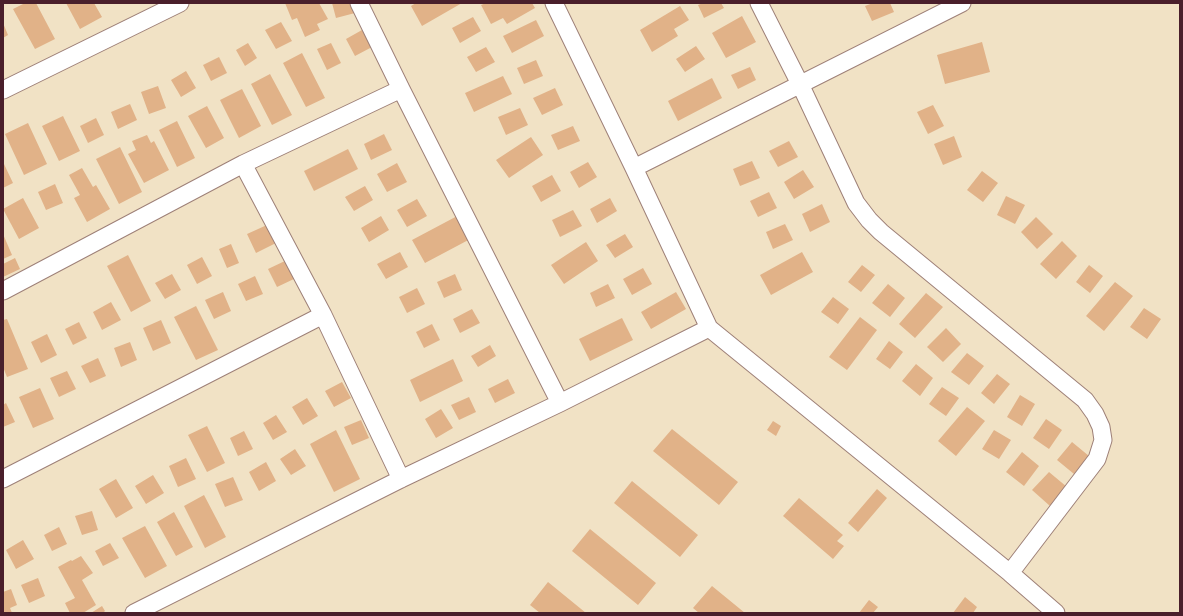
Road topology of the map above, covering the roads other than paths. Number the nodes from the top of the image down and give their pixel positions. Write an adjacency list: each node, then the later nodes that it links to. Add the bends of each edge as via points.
1 (180, 3): 8 (street)
2 (360, 3): 7 (street)
3 (554, 3): 10 (street)
4 (759, 3): 6 (street)
5 (962, 3): 6 (street)
6 (800, 84): 10 (street); 17 (street, via 856,203 869,220 1085,400 1101,427 1103,440 1097,459)
7 (401, 89): 9 (street); 14 (street)
8 (3, 90)
9 (243, 164): 11 (street); 12 (street)
10 (634, 168): 13 (street)
11 (3, 291)
12 (323, 315): 15 (street); 16 (street)
13 (709, 328): 14 (street); 17 (street)
14 (560, 403): 16 (street)
15 (3, 479)
16 (401, 479): 18 (street)
17 (1010, 573): 19 (street)
18 (134, 613)
19 (1056, 613)

